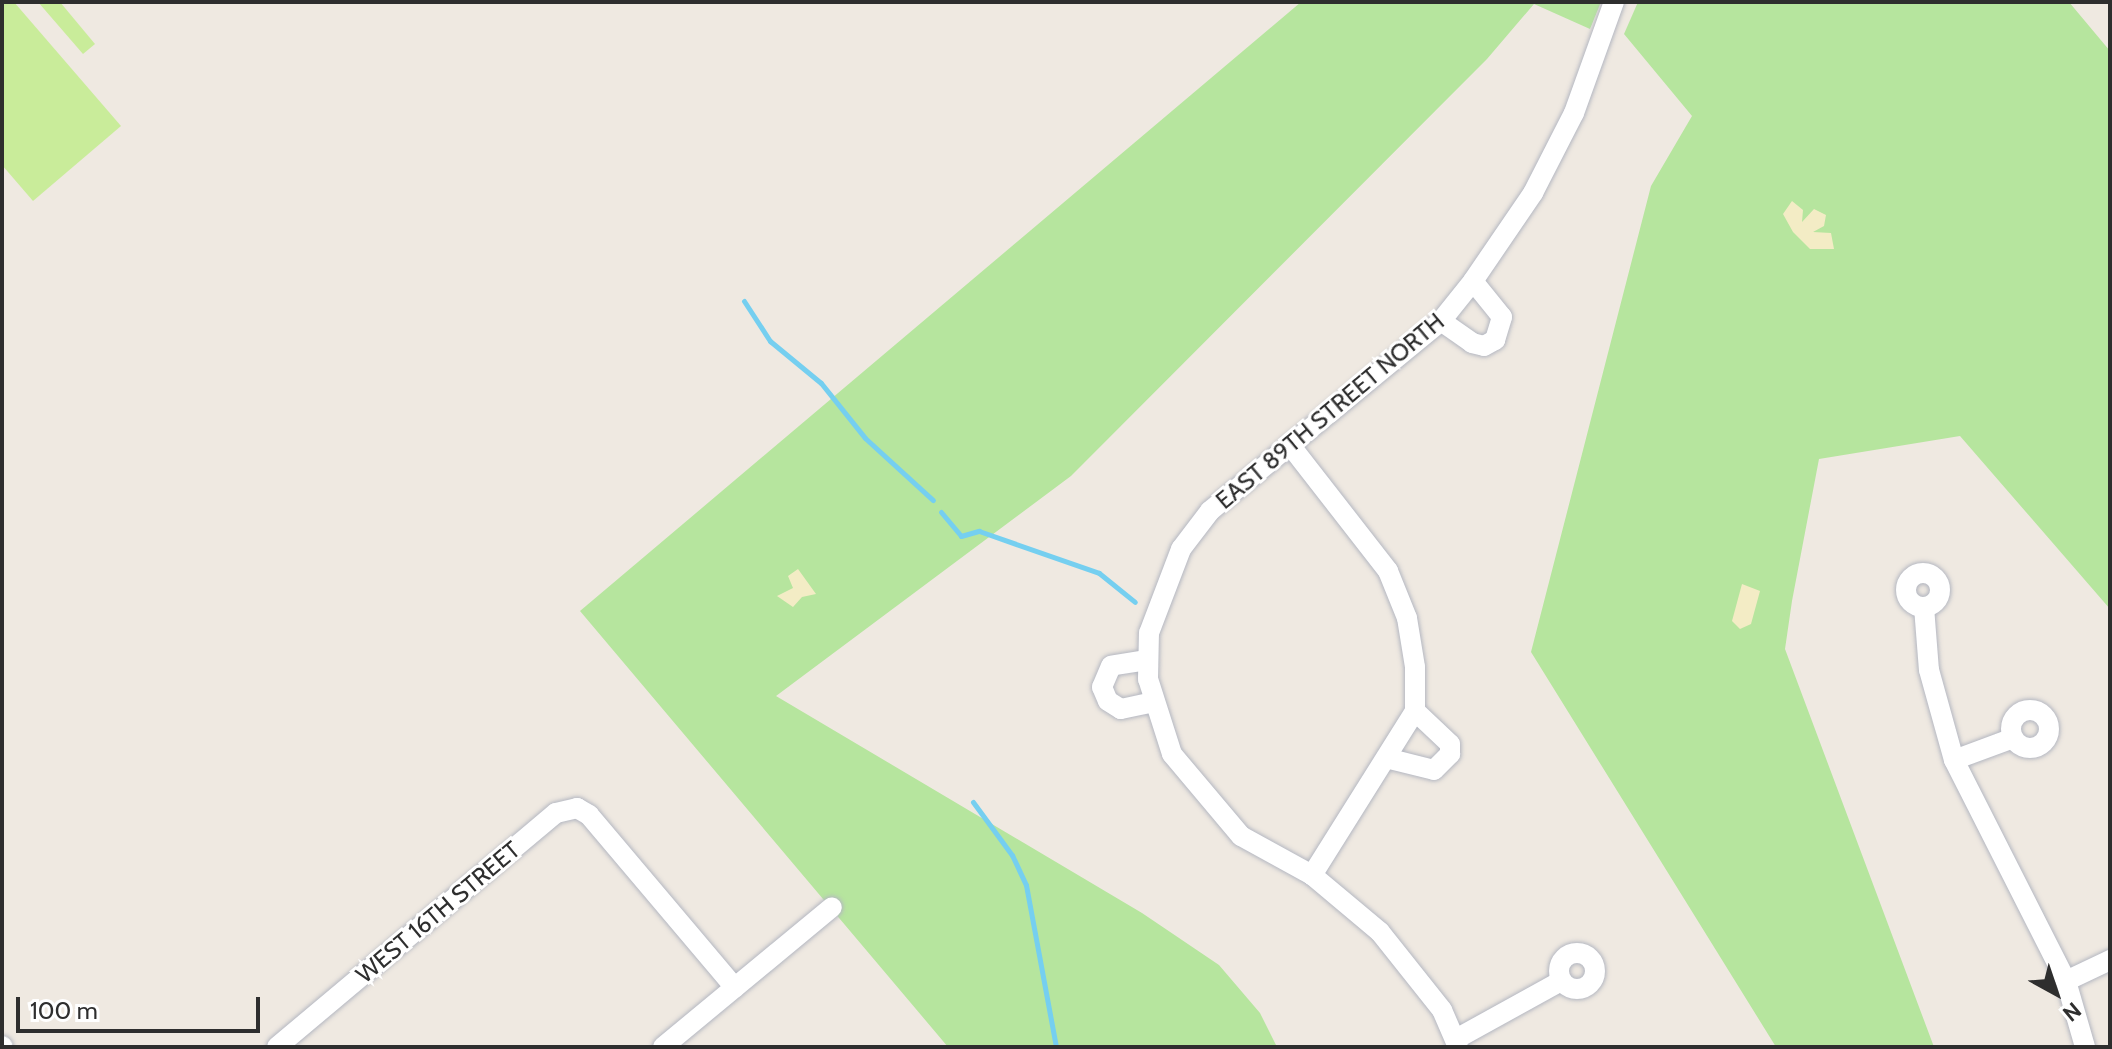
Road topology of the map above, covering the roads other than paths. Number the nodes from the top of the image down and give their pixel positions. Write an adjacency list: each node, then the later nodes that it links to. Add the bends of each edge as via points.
1 (1614, 2): 2 (street, EAST 89TH STREET NORTH, via 1574,113 1533,193)
2 (1473, 281): 3 (street, EAST 89TH STREET NORTH); 3 (street, via 1502,317 1495,340 1484,346 1472,343)
3 (1441, 321): 4 (street, EAST 89TH STREET NORTH)
4 (1290, 445): 6 (street, EAST 89TH STREET NORTH, via 1210,511 1181,549 1149,633); 8 (street, via 1388,571 1407,618)
5 (1924, 607): 11 (street, via 1929,670)
6 (1147, 660): 7 (street, EAST 89TH STREET NORTH); 7 (street, via 1111,666 1102,687 1108,701 1121,709)
7 (1153, 702): 12 (street, EAST 89TH STREET NORTH, via 1172,754 1241,836)
8 (1415, 711): 10 (street); 10 (street, via 1450,744 1450,754 1434,770)
9 (2013, 738): 11 (street)
10 (1390, 759): 12 (street)
11 (1954, 760): 16 (street)
12 (1312, 875): 18 (street, EAST 89TH STREET NORTH, via 1380,932 1423,983)
13 (832, 907): 17 (street)
14 (2110, 960): 16 (street)
15 (1561, 981): 18 (street)
16 (2066, 981): 21 (street)
17 (735, 988): 19 (street, WEST 16TH STREET, via 589,815 577,808 556,813); 20 (street)
18 (1457, 1043)
19 (277, 1047)
20 (663, 1047)
21 (2085, 1047)

